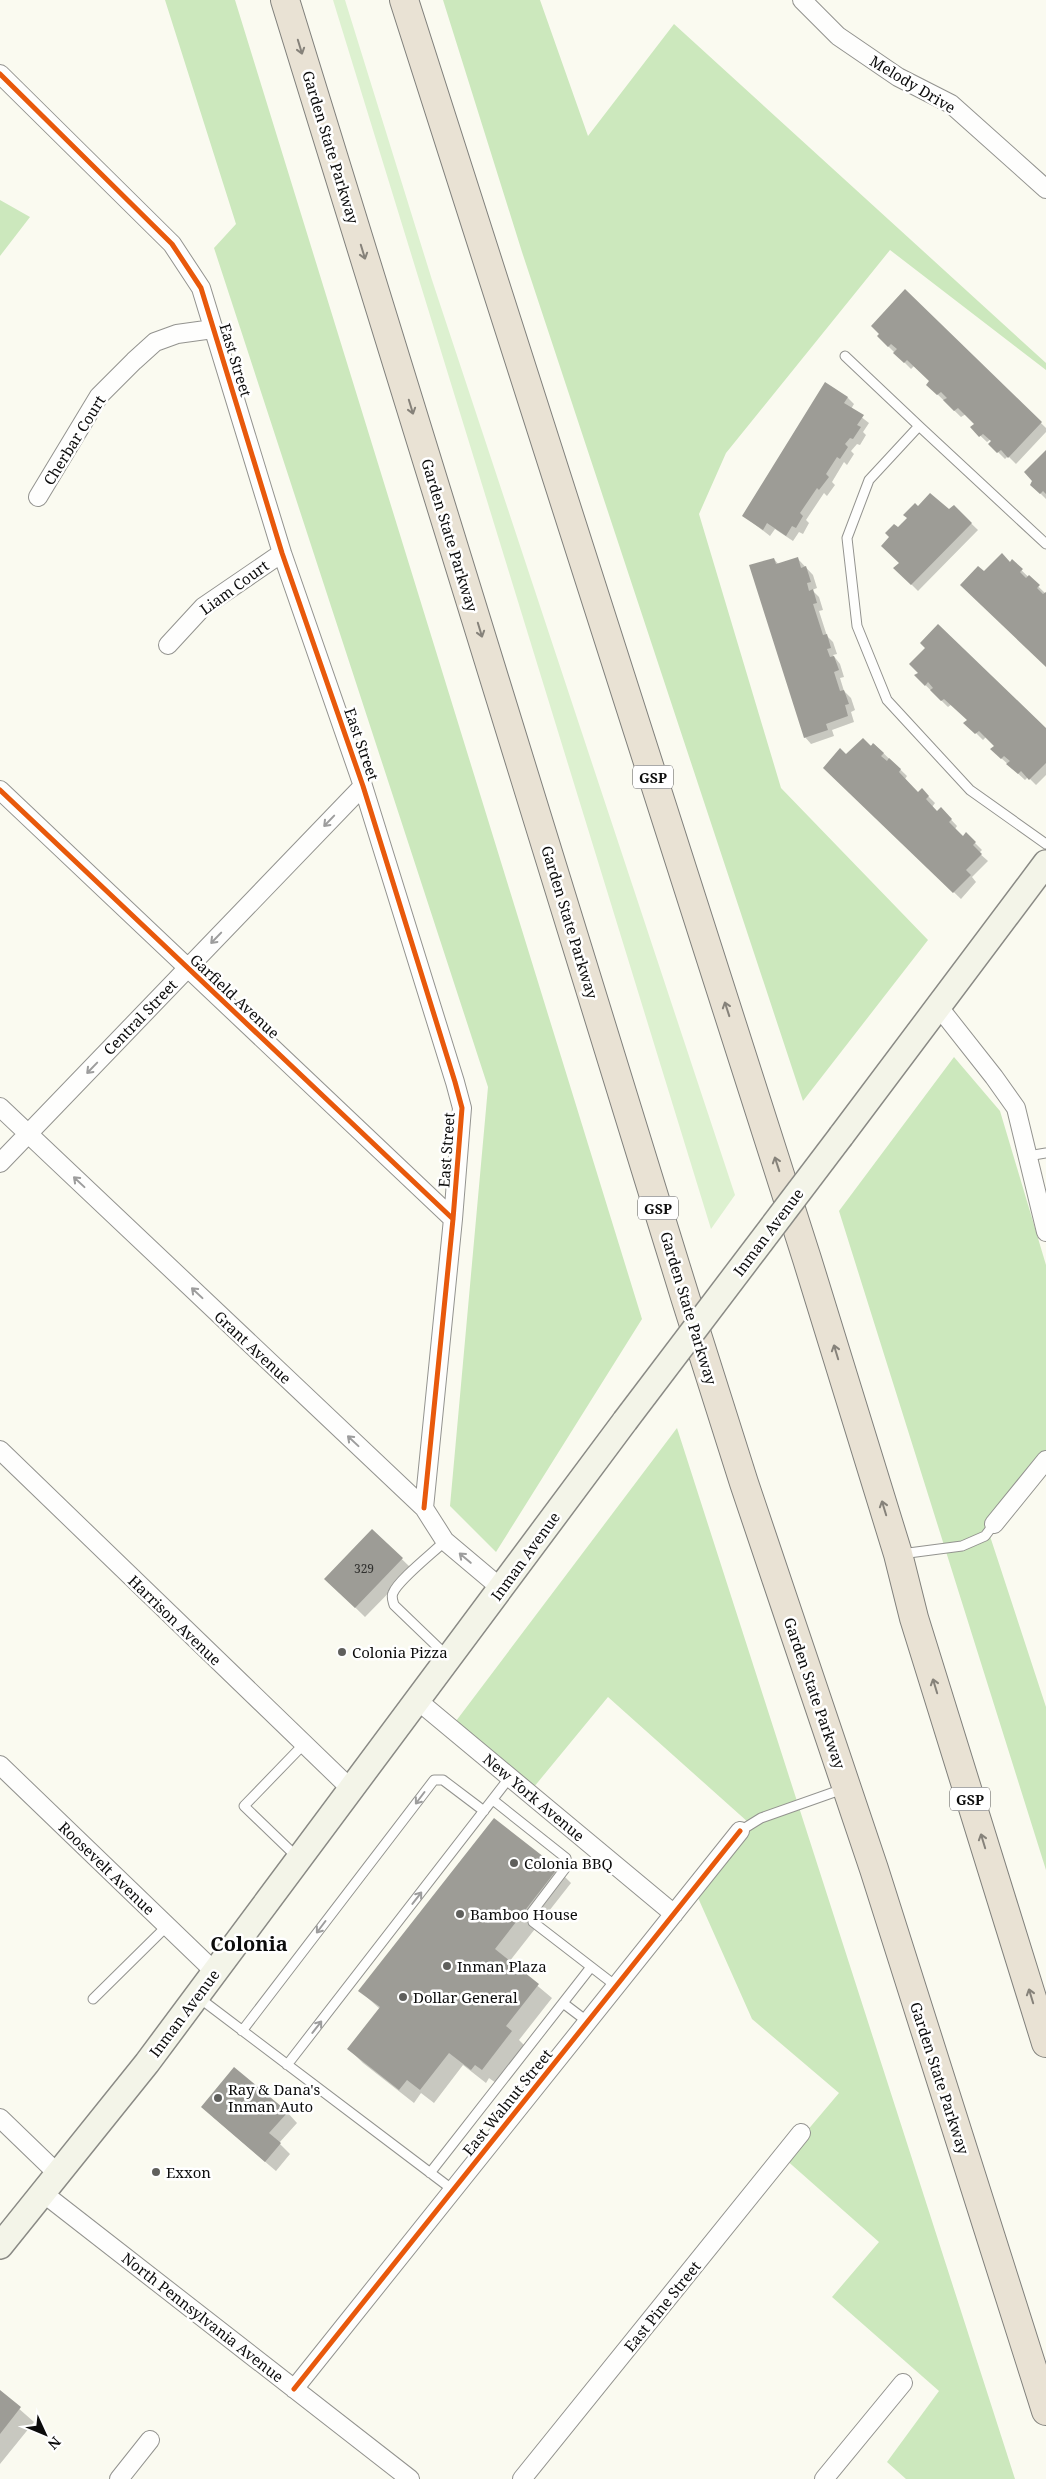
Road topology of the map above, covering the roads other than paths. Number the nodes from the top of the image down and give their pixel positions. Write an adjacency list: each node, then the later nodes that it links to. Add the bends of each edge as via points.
1 (286, 0): 38 (highway, Garden State Parkway / GSP, one-way to 38, via 686,1300)
2 (404, 0): 31 (highway, GSP, one-way to 2, via 807,1259)
3 (802, 0): 5 (street, Melody Drive, via 838,36 898,77 951,104)
4 (0, 74): 6 (street, East Street, via 172,244 201,288)
5 (1046, 189)
6 (213, 329): 9 (street, Cherbar Court, via 169,336 155,342 134,361 99,396); 11 (street, East Street)
7 (845, 356): 8 (lane)
8 (919, 426): 10 (lane); 15 (lane, via 869,480 847,538 857,626 888,700 970,790)
9 (38, 497)
10 (1046, 544)
11 (282, 553): 12 (street, Liam Court, via 203,607); 13 (street, East Street)
12 (168, 645)
13 (363, 786): 17 (street, Central Street, one-way to 17); 24 (street, East Street, via 462,1108)
14 (0, 790): 17 (street, Garfield Avenue)
15 (1046, 844)
16 (1046, 862): 18 (main road, Inman Avenue)
17 (188, 968): 20 (street, Central Street, one-way to 20); 24 (street, Garfield Avenue)
18 (938, 1006): 22 (street, via 1016,1108); 32 (main road, Inman Avenue, bridge)
19 (0, 1107): 20 (street, Grant Avenue)
20 (28, 1134): 23 (street, Central Street); 28 (street, Grant Avenue, one-way to 20)
21 (1046, 1153): 22 (lane)
22 (1028, 1156): 25 (street)
23 (0, 1163)
24 (453, 1219): 28 (street, East Street)
25 (1045, 1227)
26 (0, 1450): 35 (street, Harrison Avenue)
27 (1046, 1460): 29 (street)
28 (424, 1508): 30 (street, Grant Avenue)
29 (994, 1524): 31 (lane, via 985,1536 962,1546)
30 (445, 1541): 32 (street, Grant Avenue, one-way to 30); 33 (lane, via 407,1576 393,1592 392,1599 394,1605)
31 (898, 1554): 54 (highway, GSP, one-way to 31, via 914,1618)
32 (502, 1589): 33 (main road, Inman Avenue)
33 (449, 1658): 34 (main road, Inman Avenue)
34 (417, 1700): 37 (street, New York Avenue); 39 (main road, Inman Avenue)
35 (304, 1744): 39 (street, Harrison Avenue); 43 (lane, via 244,1806)
36 (0, 1765): 45 (street, Roosevelt Avenue)
37 (510, 1777): 40 (lane); 44 (street, New York Avenue)
38 (847, 1788): 42 (lane, via 762,1818); 64 (highway, Garden State Parkway / GSP)
39 (351, 1789): 43 (main road, Inman Avenue)
40 (493, 1800): 41 (lane); 46 (lane, via 566,1858 567,1866 532,1912 533,1922)
41 (484, 1811): 53 (lane, one-way to 53, via 443,1780 434,1780); 55 (lane, one-way to 41)
42 (740, 1831): 44 (street, East Walnut Street)
43 (299, 1859): 47 (main road, Inman Avenue)
44 (674, 1914): 48 (street, East Walnut Street)
45 (167, 1926): 47 (street, Roosevelt Avenue); 50 (lane)
46 (591, 1967): 48 (lane); 51 (lane)
47 (215, 1972): 49 (main road, Inman Avenue)
48 (616, 1986): 52 (street, East Walnut Street)
49 (196, 1996): 53 (lane); 59 (main road, Inman Avenue)
50 (93, 1999)
51 (563, 2003): 52 (lane); 58 (lane)
52 (588, 2022): 60 (street, East Walnut Street)
53 (242, 2030): 55 (lane)
54 (1046, 2043)
55 (288, 2065): 58 (lane)
56 (0, 2118): 59 (street, North Pennsylvania Avenue)
57 (801, 2133): 68 (street, East Pine Street)
58 (430, 2173): 60 (lane)
59 (50, 2184): 61 (main road, Inman Avenue); 63 (street, North Pennsylvania Avenue)
60 (453, 2190): 63 (street, East Walnut Street)
61 (0, 2246)
62 (903, 2383): 69 (street)
63 (294, 2389): 66 (street, North Pennsylvania Avenue)
64 (1046, 2412)
65 (150, 2440): 67 (street)
66 (406, 2478)
67 (119, 2479)
68 (522, 2479)
69 (824, 2479)

